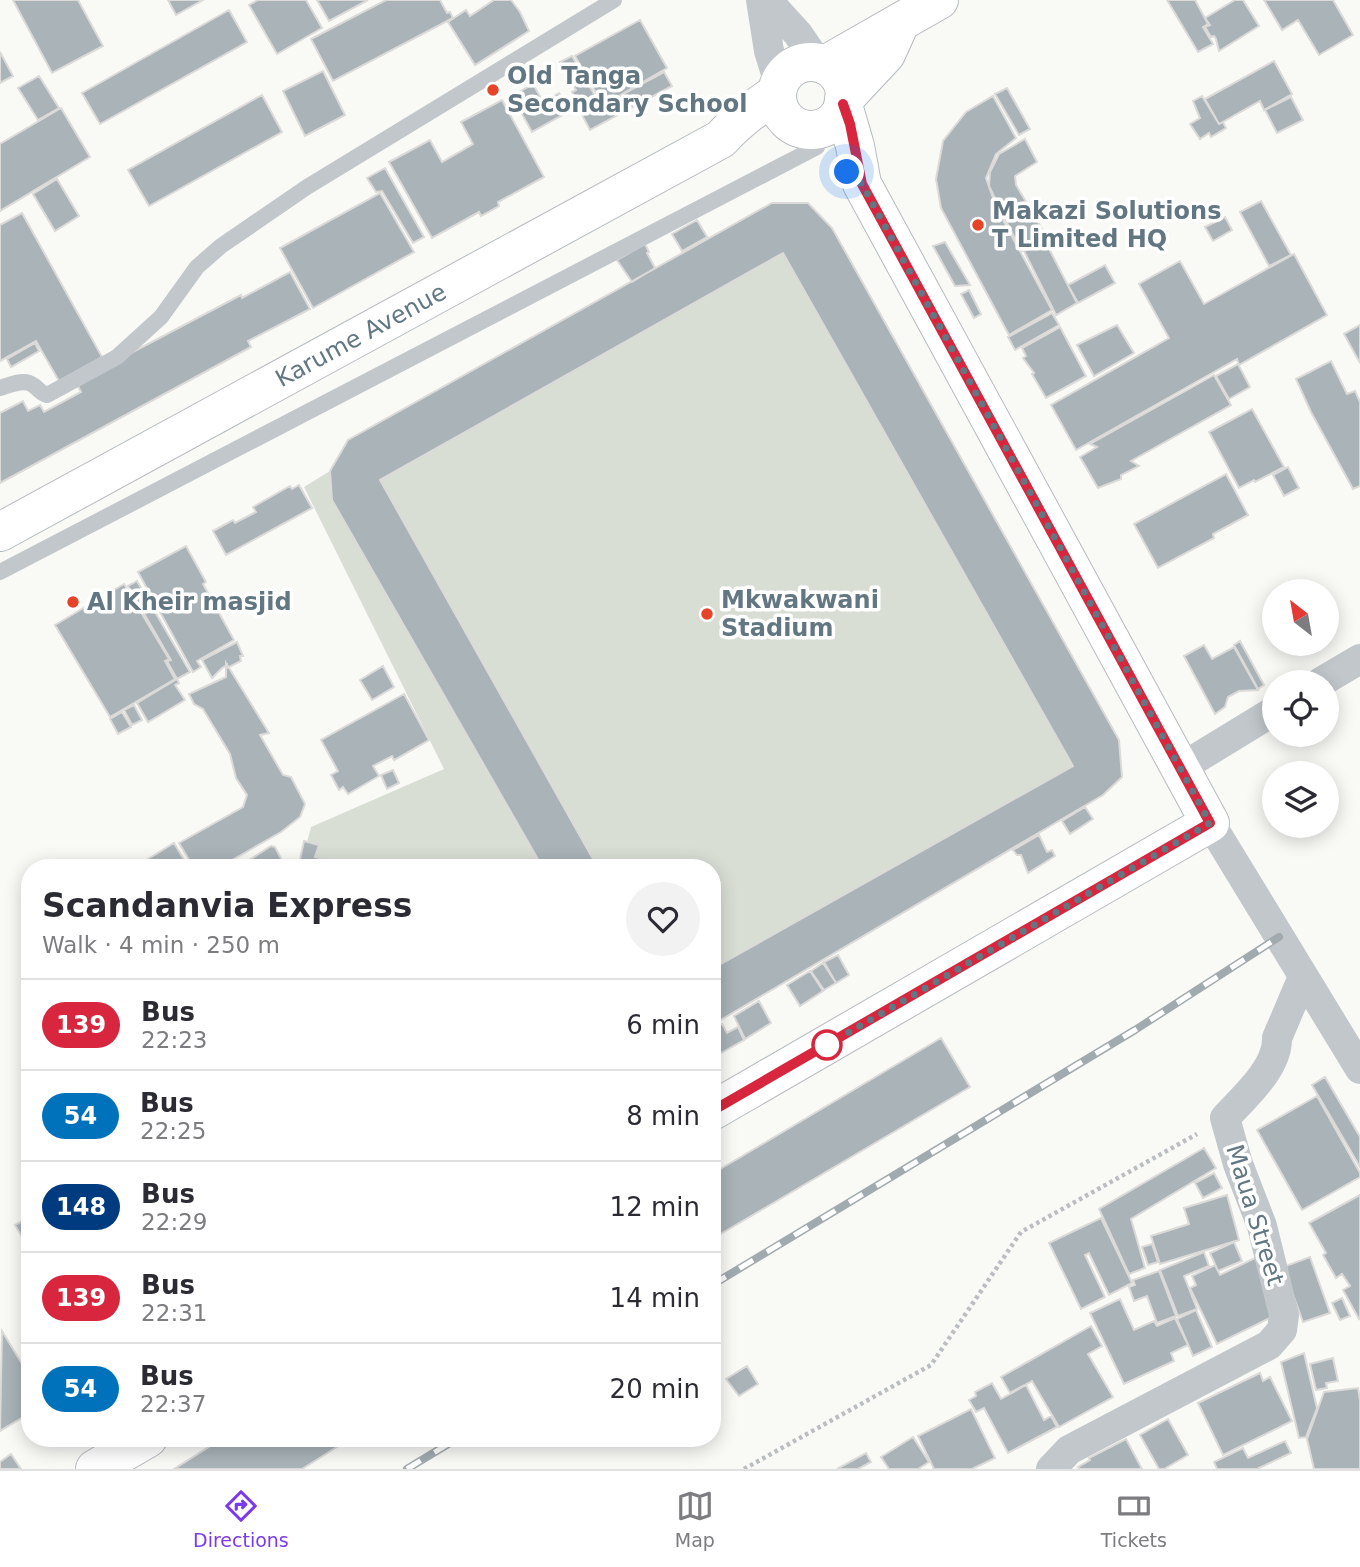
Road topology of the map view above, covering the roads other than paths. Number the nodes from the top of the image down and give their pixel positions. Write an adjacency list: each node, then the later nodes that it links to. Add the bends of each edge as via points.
1 (614, 0): 12 (lane, via 307,187 221,246 197,267 160,317 117,357 47,395 29,382)
2 (761, 0): 7 (street)
3 (767, 0): 6 (street)
4 (940, 0): 5 (main road)
5 (900, 23): 6 (main road); 8 (main road, via 886,54)
6 (821, 64): 7 (main road, via 807,62 790,68); 8 (main road, via 838,75)
7 (778, 88): 9 (main road, via 781,113); 10 (main road)
8 (844, 102): 9 (main road, via 833,121); 11 (main road)
9 (806, 134): 10 (main road); 11 (main road); 14 (lane)
10 (722, 139): 13 (main road, Karume Avenue)
11 (862, 184): 18 (main road)
12 (0, 388)
13 (0, 532)
14 (0, 572)
15 (1360, 659): 16 (street)
16 (1339, 671)
17 (1262, 718): 18 (street)
18 (1179, 769): 19 (main road)
19 (1210, 823): 20 (street); 22 (main road)
20 (1303, 977): 21 (street); 25 (street, Maua Street, via 1264,1073 1226,1118 1262,1226 1284,1315 1282,1331 1269,1345 1069,1450)
21 (1357, 1057)
22 (721, 1106)
23 (133, 1447): 24 (main road)
24 (95, 1469)
25 (1051, 1469)

